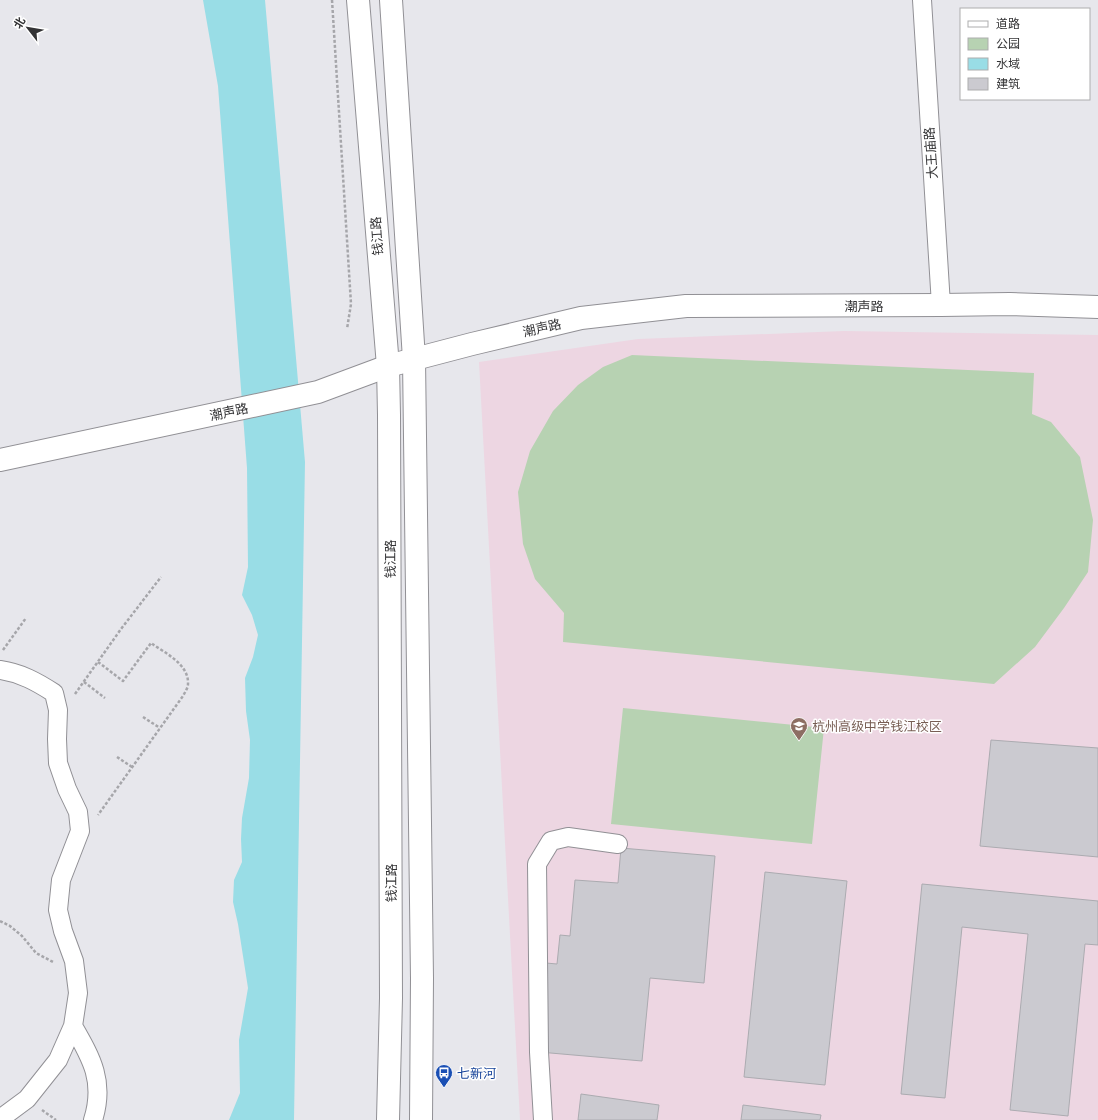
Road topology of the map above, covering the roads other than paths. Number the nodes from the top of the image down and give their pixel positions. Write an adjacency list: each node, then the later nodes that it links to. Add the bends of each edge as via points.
1 (358, 0): 7 (main road, 钱江路)
2 (391, 0): 6 (main road, 钱江路)
3 (922, 0): 4 (street, 大王庙路)
4 (941, 306): 5 (main road, 潮声路, via 1010,304); 6 (main road, 潮声路, via 686,306 581,318)
5 (1098, 307)
6 (414, 360): 7 (main road, 潮声路); 15 (main road, 钱江路, via 422,978)
7 (388, 366): 8 (main road, 潮声路, via 318,392); 14 (main road, 钱江路, via 391,990)
8 (0, 460)
9 (0, 670): 11 (street, via 31,679 54,693 58,710 58,763 78,812 80,831 61,880 58,910 74,961 78,993)
10 (618, 844): 16 (street, via 568,837 551,841 537,864 539,1052)
11 (73, 1026): 12 (street, via 58,1060 27,1099); 13 (street, via 87,1050 97,1076 97,1106)
12 (0, 1119)
13 (93, 1120)
14 (388, 1120)
15 (421, 1120)
16 (543, 1120)

